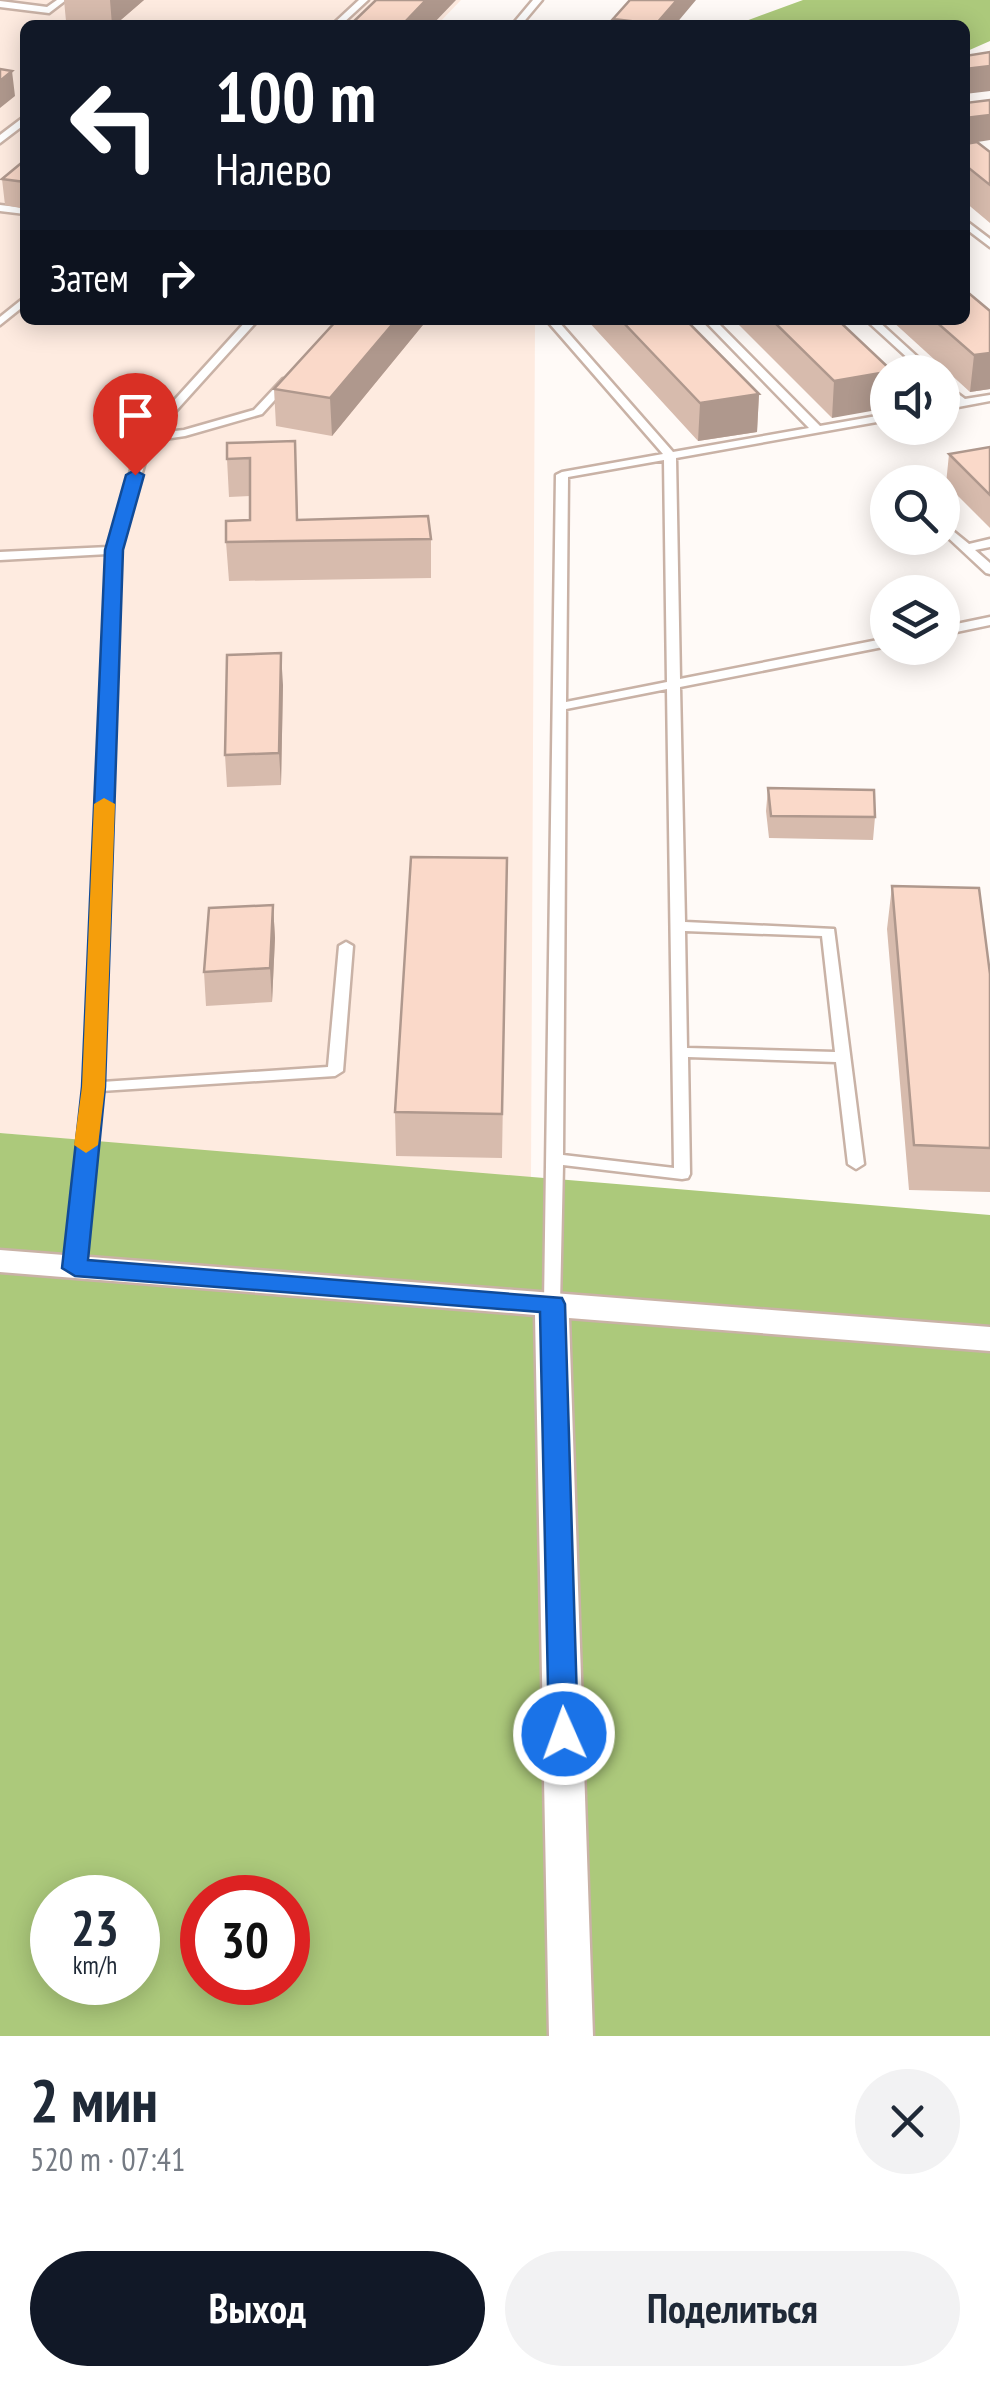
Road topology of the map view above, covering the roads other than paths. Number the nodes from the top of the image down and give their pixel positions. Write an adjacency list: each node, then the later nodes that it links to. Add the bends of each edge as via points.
1 (62, 0): 4 (lane, via 50,10)
2 (364, 0): 5 (lane)
3 (538, 0): 6 (lane)
4 (0, 4)
5 (342, 20)
6 (520, 20)
7 (20, 123): 8 (lane)
8 (0, 140)
9 (970, 227): 10 (lane)
10 (990, 244)
11 (20, 304): 12 (lane)
12 (0, 322)
13 (249, 325): 25 (lane)
14 (556, 325): 26 (lane)
15 (714, 325): 24 (lane)
16 (877, 325): 17 (lane)
17 (910, 355)
18 (295, 373): 25 (lane, via 258,412)
19 (990, 398): 21 (lane)
20 (960, 400): 21 (lane)
21 (963, 403): 22 (lane)
22 (960, 404)
23 (870, 420): 24 (lane)
24 (817, 429): 26 (lane)
25 (146, 438): 30 (lane)
26 (670, 456): 36 (lane); 37 (lane, via 562,475)
27 (960, 542): 29 (lane)
28 (990, 543): 29 (lane)
29 (966, 548): 32 (lane)
30 (114, 550): 31 (lane); 42 (lane)
31 (0, 556)
32 (990, 570)
33 (990, 621): 34 (lane)
34 (960, 627)
35 (870, 646): 36 (lane)
36 (674, 685): 37 (lane); 38 (lane)
37 (560, 708): 43 (lane)
38 (677, 926): 40 (lane); 41 (lane, via 830,932)
39 (346, 946): 42 (lane, via 334,1072)
40 (680, 1052): 41 (lane); 43 (lane, via 682,1174)
41 (844, 1057): 44 (lane)
42 (94, 1087): 46 (lane)
43 (555, 1158): 47 (lane)
44 (856, 1164)
45 (0, 1262): 46 (street)
46 (75, 1268): 47 (street)
47 (552, 1304): 48 (street); 49 (street)
48 (990, 1339)
49 (571, 2036)

